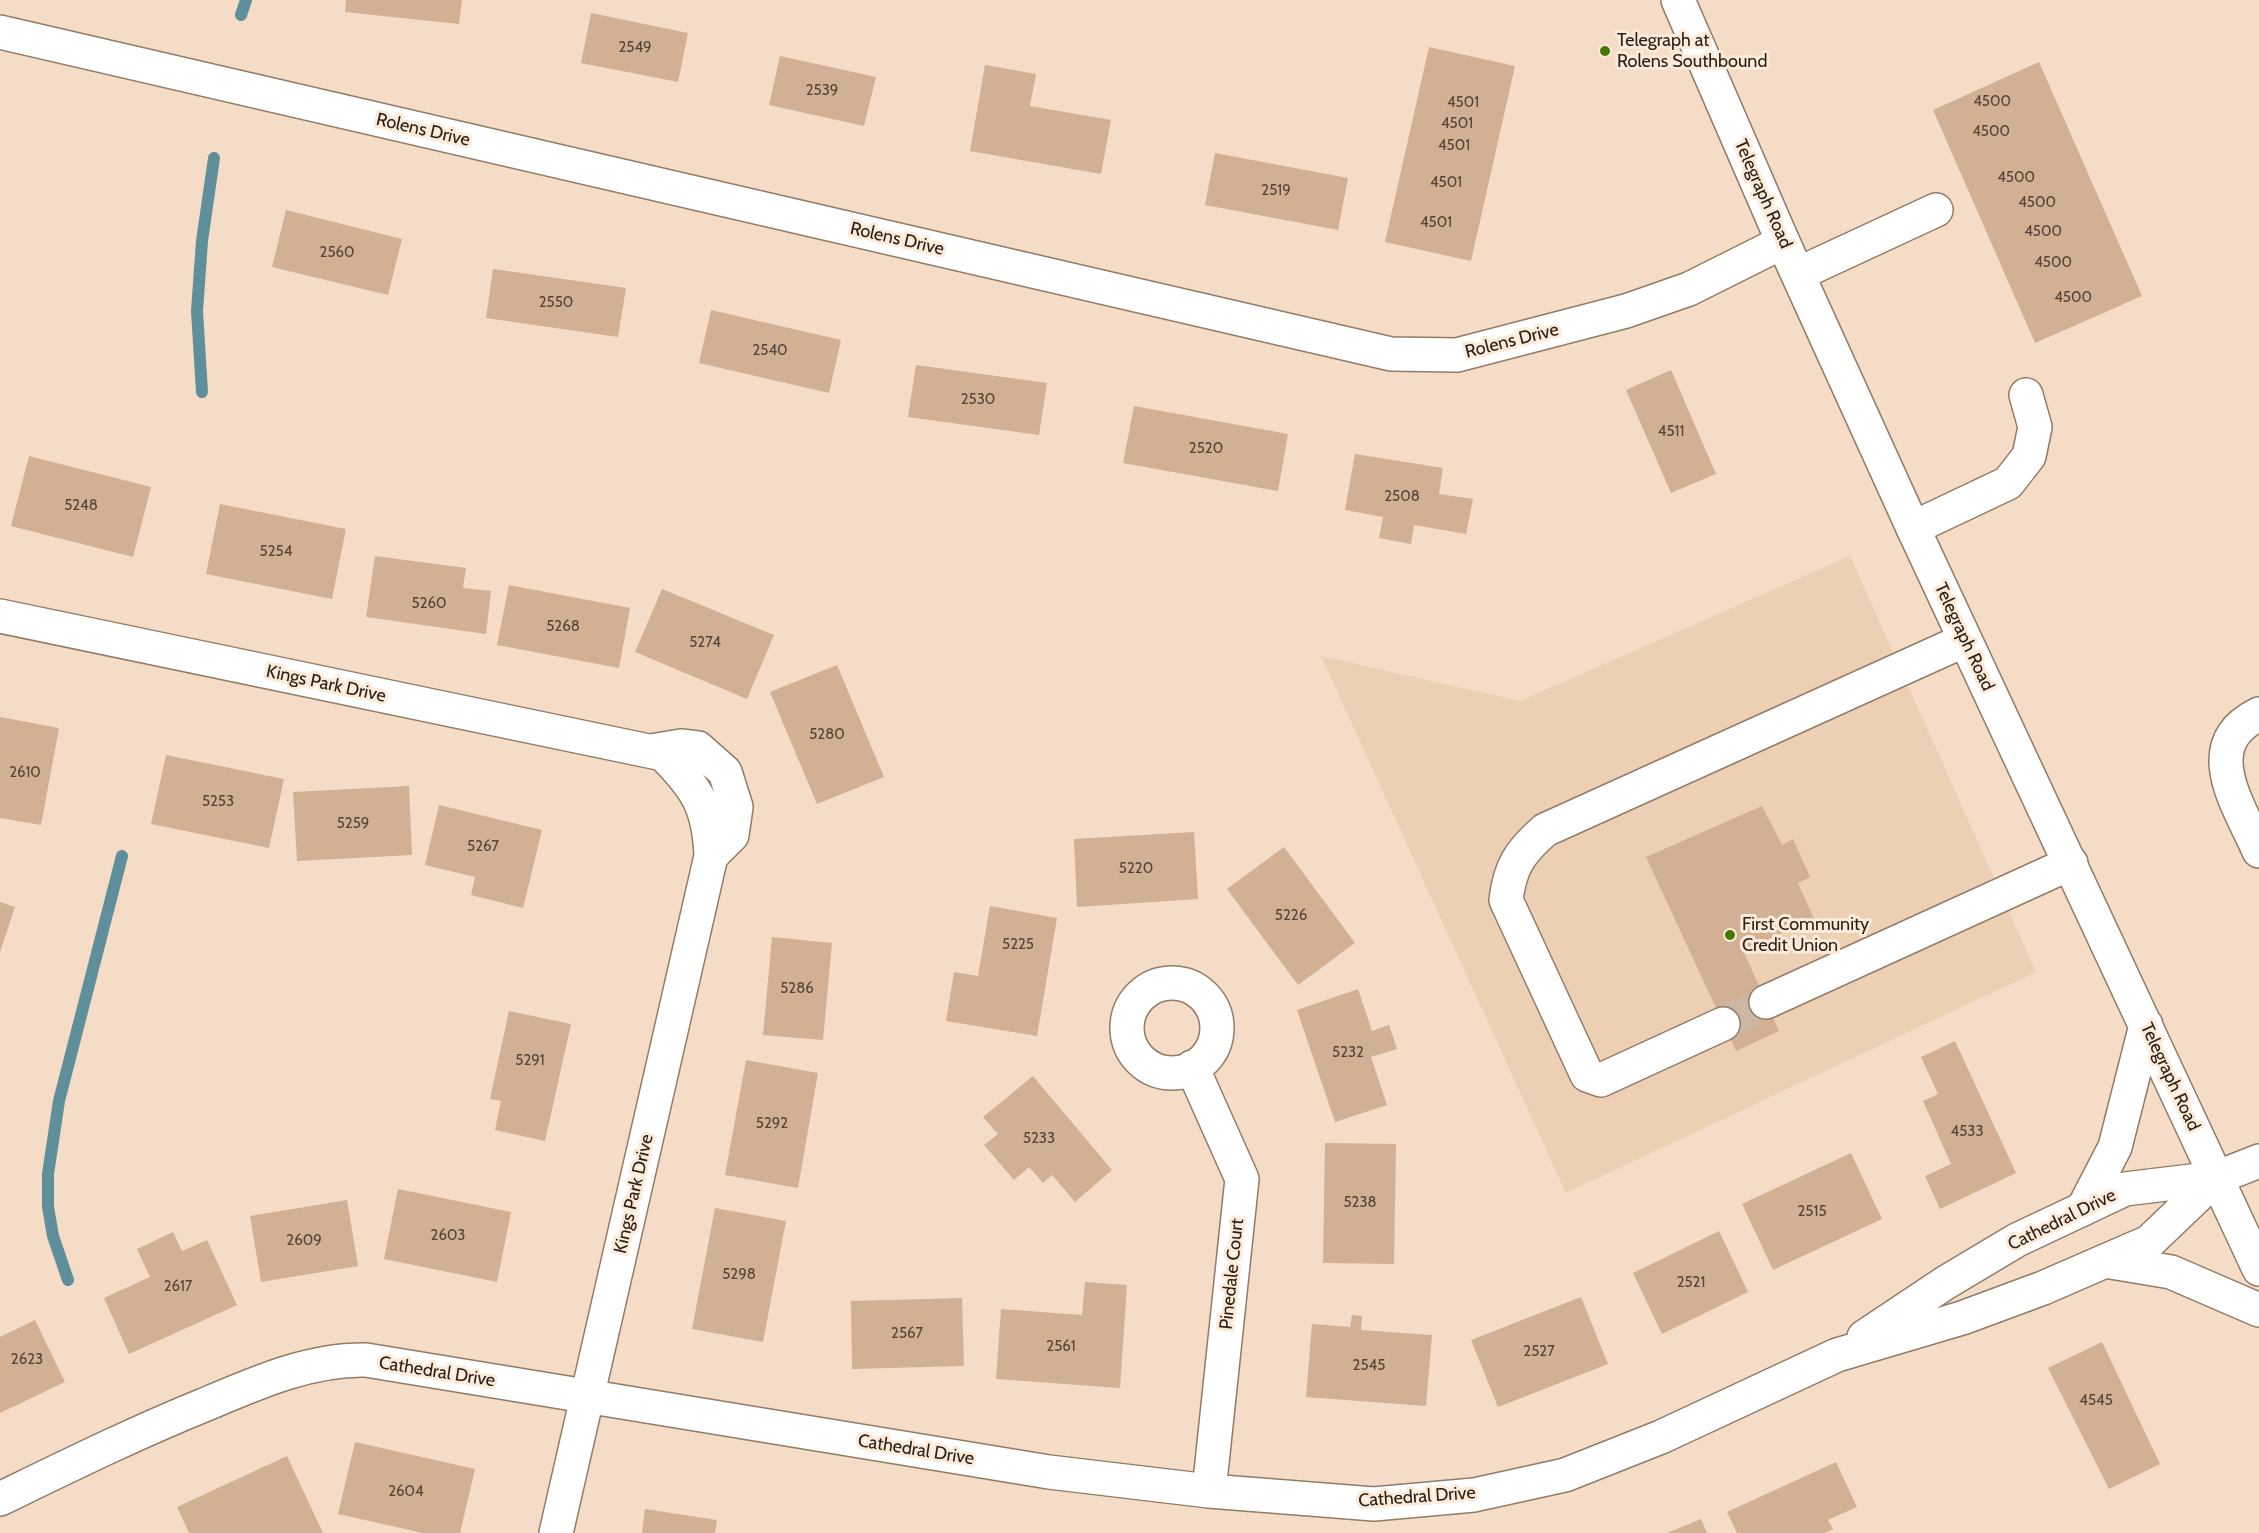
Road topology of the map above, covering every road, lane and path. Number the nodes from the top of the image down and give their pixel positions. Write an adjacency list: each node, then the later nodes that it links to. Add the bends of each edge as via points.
1 (1678, 0): 4 (street, Telegraph Road)
2 (0, 32): 4 (street, Rolens Drive, via 1390,354 1457,355 1626,311 1689,289)
3 (1936, 210): 5 (street)
4 (1784, 242): 5 (street, Telegraph Road)
5 (1798, 274): 7 (street, Telegraph Road)
6 (2026, 395): 7 (street, via 2035,427 2029,456 2008,483)
7 (1913, 528): 9 (street, Telegraph Road)
8 (0, 616): 24 (street, Kings Park Drive, via 651,751 663,754 690,781 710,824 711,856)
9 (1965, 640): 12 (street, Telegraph Road); 14 (street, via 1545,830 1522,850 1508,877 1506,900 1587,1075 1601,1080)
10 (2259, 714): 11 (street, via 2244,721 2231,734 2225,767)
11 (2259, 851)
12 (2071, 863): 13 (street); 15 (street, Telegraph Road)
13 (1766, 1002)
14 (1723, 1024)
15 (2145, 1025): 18 (street, Telegraph Road); 19 (street, via 2115,1147)
16 (1192, 1067): 25 (street, Pinedale Court, via 1242,1179)
17 (2259, 1161): 18 (street)
18 (2216, 1178): 19 (street, Cathedral Drive, via 2125,1189); 20 (street, Cathedral Drive, via 2149,1242); 21 (street, Telegraph Road)
19 (2083, 1209): 23 (street, Cathedral Drive, via 2008,1245)
20 (2105, 1261): 22 (street, via 2171,1272); 23 (street, Cathedral Drive, via 1962,1318)
21 (2259, 1269)
22 (2259, 1311)
23 (1837, 1355): 25 (street, Cathedral Drive, via 1661,1437 1565,1475 1474,1495 1374,1504)
24 (588, 1397): 25 (street, Cathedral Drive, via 1049,1472); 26 (street, Cathedral Drive, via 366,1360 337,1360 260,1381 131,1435); 27 (street, Kings Park Drive)
25 (1209, 1491)
26 (0, 1499)
27 (556, 1533)

